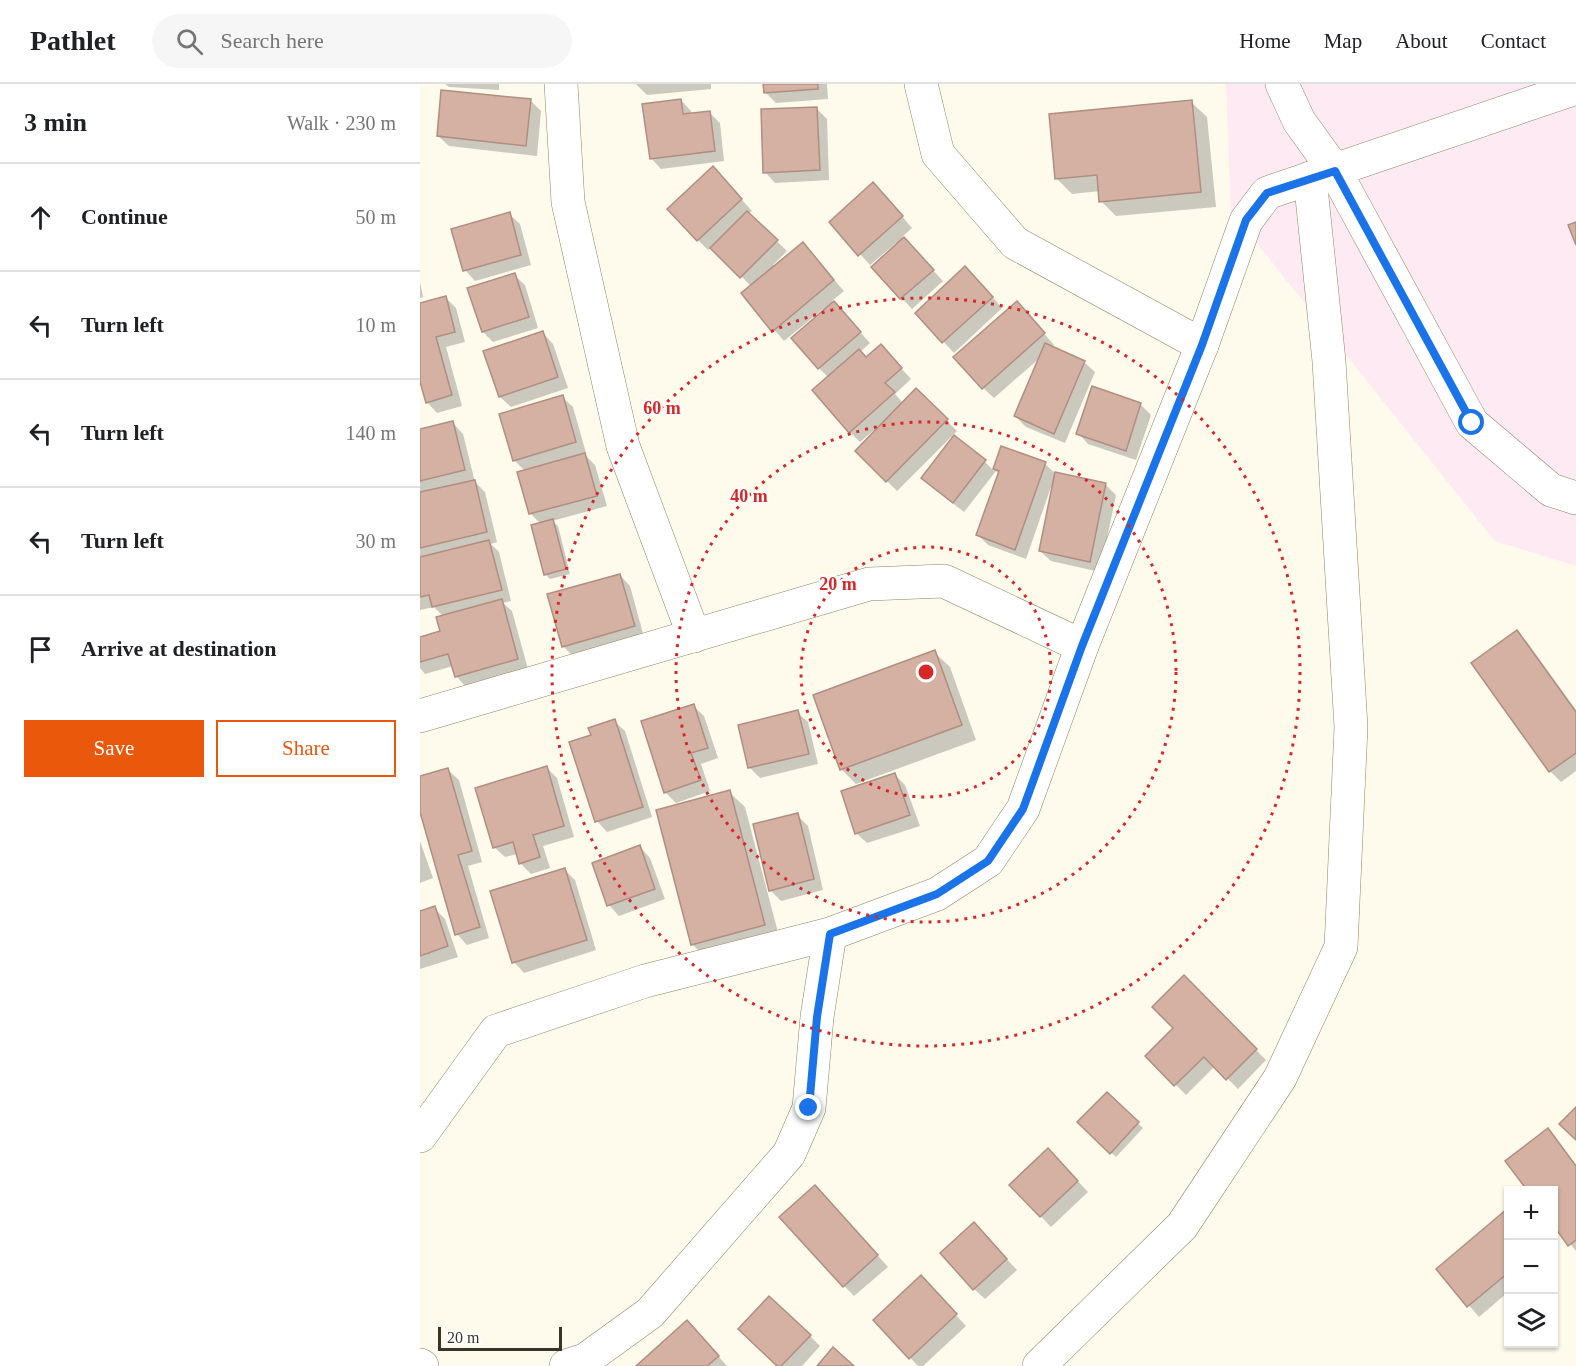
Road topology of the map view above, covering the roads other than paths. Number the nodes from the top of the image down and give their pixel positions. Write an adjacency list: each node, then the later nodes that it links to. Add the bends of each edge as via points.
1 (561, 84): 8 (street, via 568,202 623,446)
2 (921, 84): 6 (street, via 938,154 1015,243)
3 (1282, 84): 5 (street)
4 (1576, 88): 5 (street)
5 (1323, 175): 6 (street, via 1267,193 1246,220); 7 (street, via 1472,423 1551,490); 14 (street, via 1329,361 1352,727 1341,947 1280,1078 1182,1226)
6 (1202, 345): 9 (street)
7 (1576, 498)
8 (694, 636): 9 (street, via 869,584 944,580); 10 (street)
9 (1082, 646): 11 (street, via 1023,809 988,861 937,894)
10 (420, 716)
11 (830, 934): 12 (street, via 645,981 496,1031); 13 (street, via 809,1108 789,1154 650,1313 585,1360)
12 (420, 1136)
13 (566, 1366)
14 (1039, 1366)

